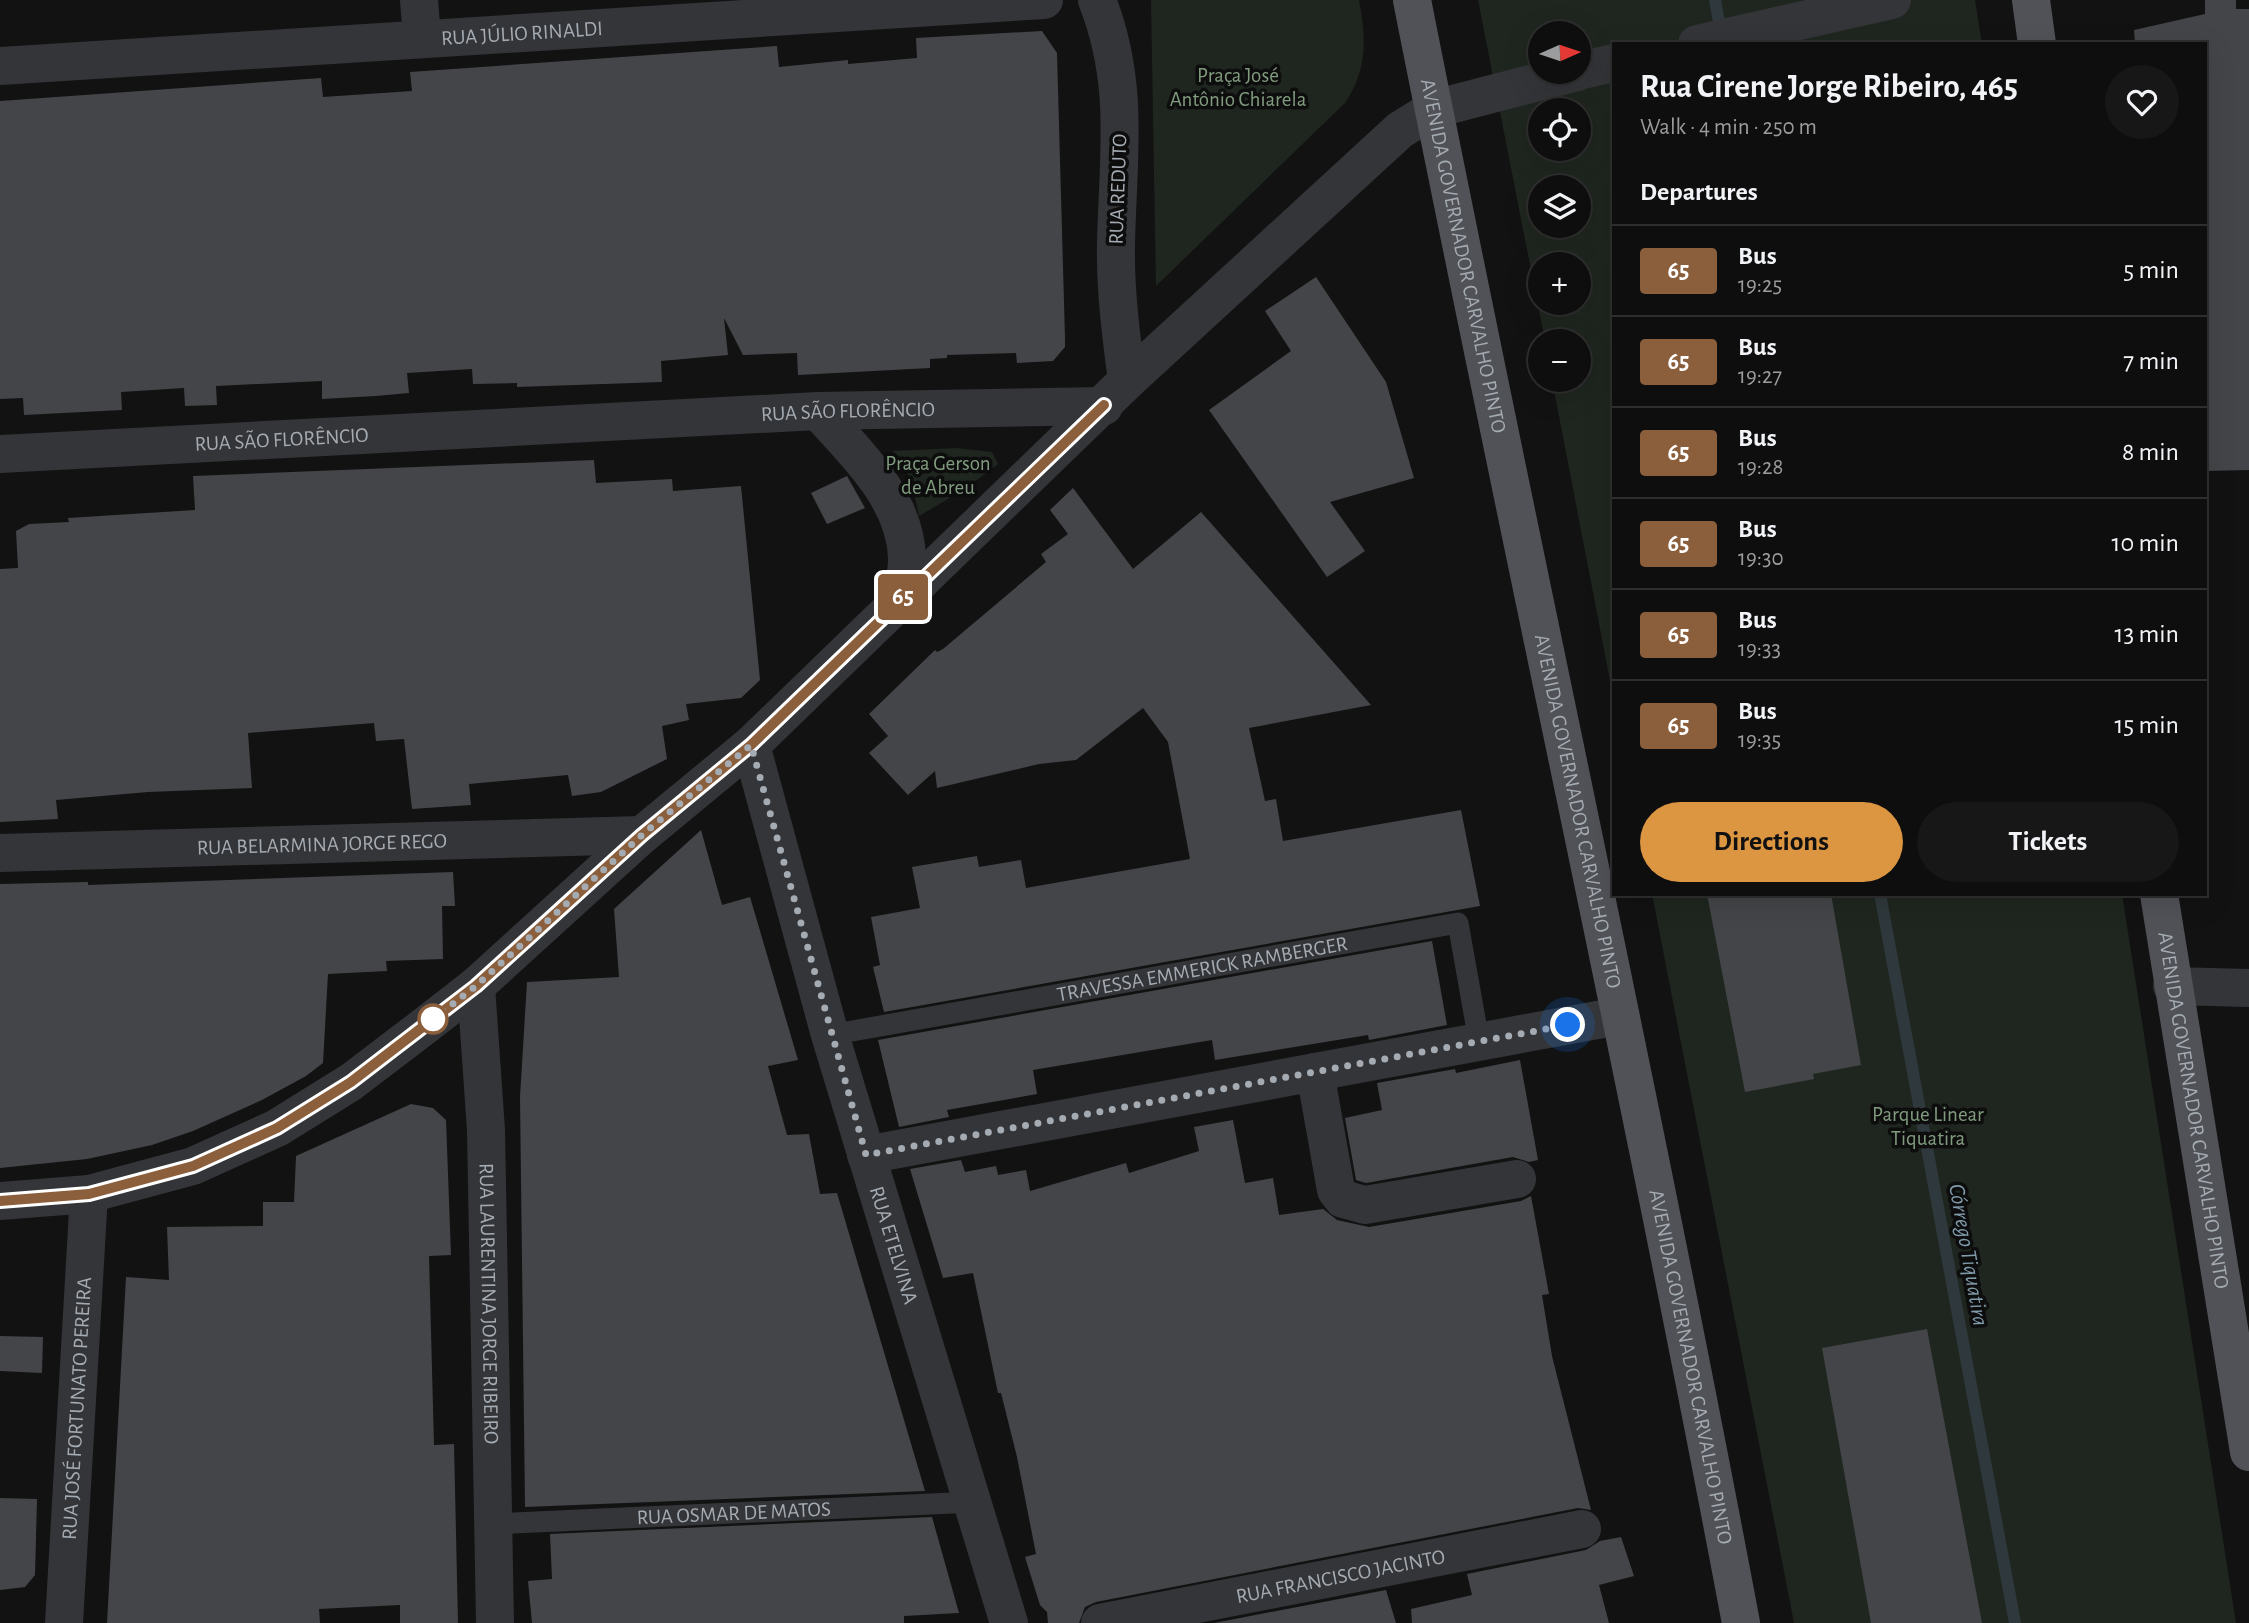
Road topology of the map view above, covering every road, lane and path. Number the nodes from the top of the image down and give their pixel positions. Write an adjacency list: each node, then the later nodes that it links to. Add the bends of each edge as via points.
1 (419, 0): 7 (street)
2 (1044, 0): 7 (street, RUA JÚLIO RINALDI)
3 (1097, 0): 15 (street, RUA REDUTO, via 1111,36 1120,85)
4 (1412, 0): 14 (main road, AVENIDA GOVERNADOR CARVALHO PINTO)
5 (1892, 0): 8 (street)
6 (2031, 0): 9 (main road)
7 (422, 38): 11 (street, RUA JÚLIO RINALDI)
8 (1706, 42)
9 (2037, 42)
10 (1612, 64): 12 (street)
11 (0, 66)
12 (1591, 69)
13 (1530, 84): 14 (street)
14 (1434, 108): 15 (street, via 1400,130); 26 (main road, AVENIDA GOVERNADOR CARVALHO PINTO)
15 (1116, 393): 16 (street, RUA SÃO FLORÊNCIO); 18 (street)
16 (818, 411): 17 (street, RUA SÃO FLORÊNCIO); 18 (street, via 894,504 908,559)
17 (0, 454)
18 (900, 600): 19 (street)
19 (751, 745): 20 (street); 27 (street, RUA ETELVINA)
20 (642, 835): 21 (street, RUA BELARMINA JORGE REGO); 23 (street)
21 (0, 853)
22 (2159, 896): 24 (main road, AVENIDA GOVERNADOR CARVALHO PINTO)
23 (476, 986): 32 (street, via 351,1082 277,1128 193,1166); 36 (street, RUA LAURENTINA JORGE RIBEIRO, via 486,1130)
24 (2172, 986): 25 (street); 34 (main road, AVENIDA GOVERNADOR CARVALHO PINTO)
25 (2249, 988)
26 (1619, 1016): 28 (street); 42 (main road, AVENIDA GOVERNADOR CARVALHO PINTO, via 1684,1319)
27 (830, 1035): 28 (lane, TRAVESSA EMMERICK RAMBERGER, via 1458,923); 30 (street, RUA ETELVINA)
28 (1479, 1041): 29 (street)
29 (1315, 1072): 30 (street); 31 (street, via 1336,1190 1343,1199 1365,1205)
30 (866, 1155): 35 (street, RUA ETELVINA)
31 (1517, 1179)
32 (89, 1194): 33 (street); 38 (street, RUA JOSÉ FORTUNATO PEREIRA)
33 (0, 1201)
34 (2249, 1452)
35 (974, 1502): 36 (lane, RUA OSMAR DE MATOS); 40 (street, RUA ETELVINA)
36 (492, 1524): 39 (street, RUA LAURENTINA JORGE RIBEIRO)
37 (1582, 1529): 41 (street, RUA FRANCISCO JACINTO)
38 (64, 1623)
39 (495, 1623)
40 (1009, 1623)
41 (1100, 1623)
42 (1741, 1623)

